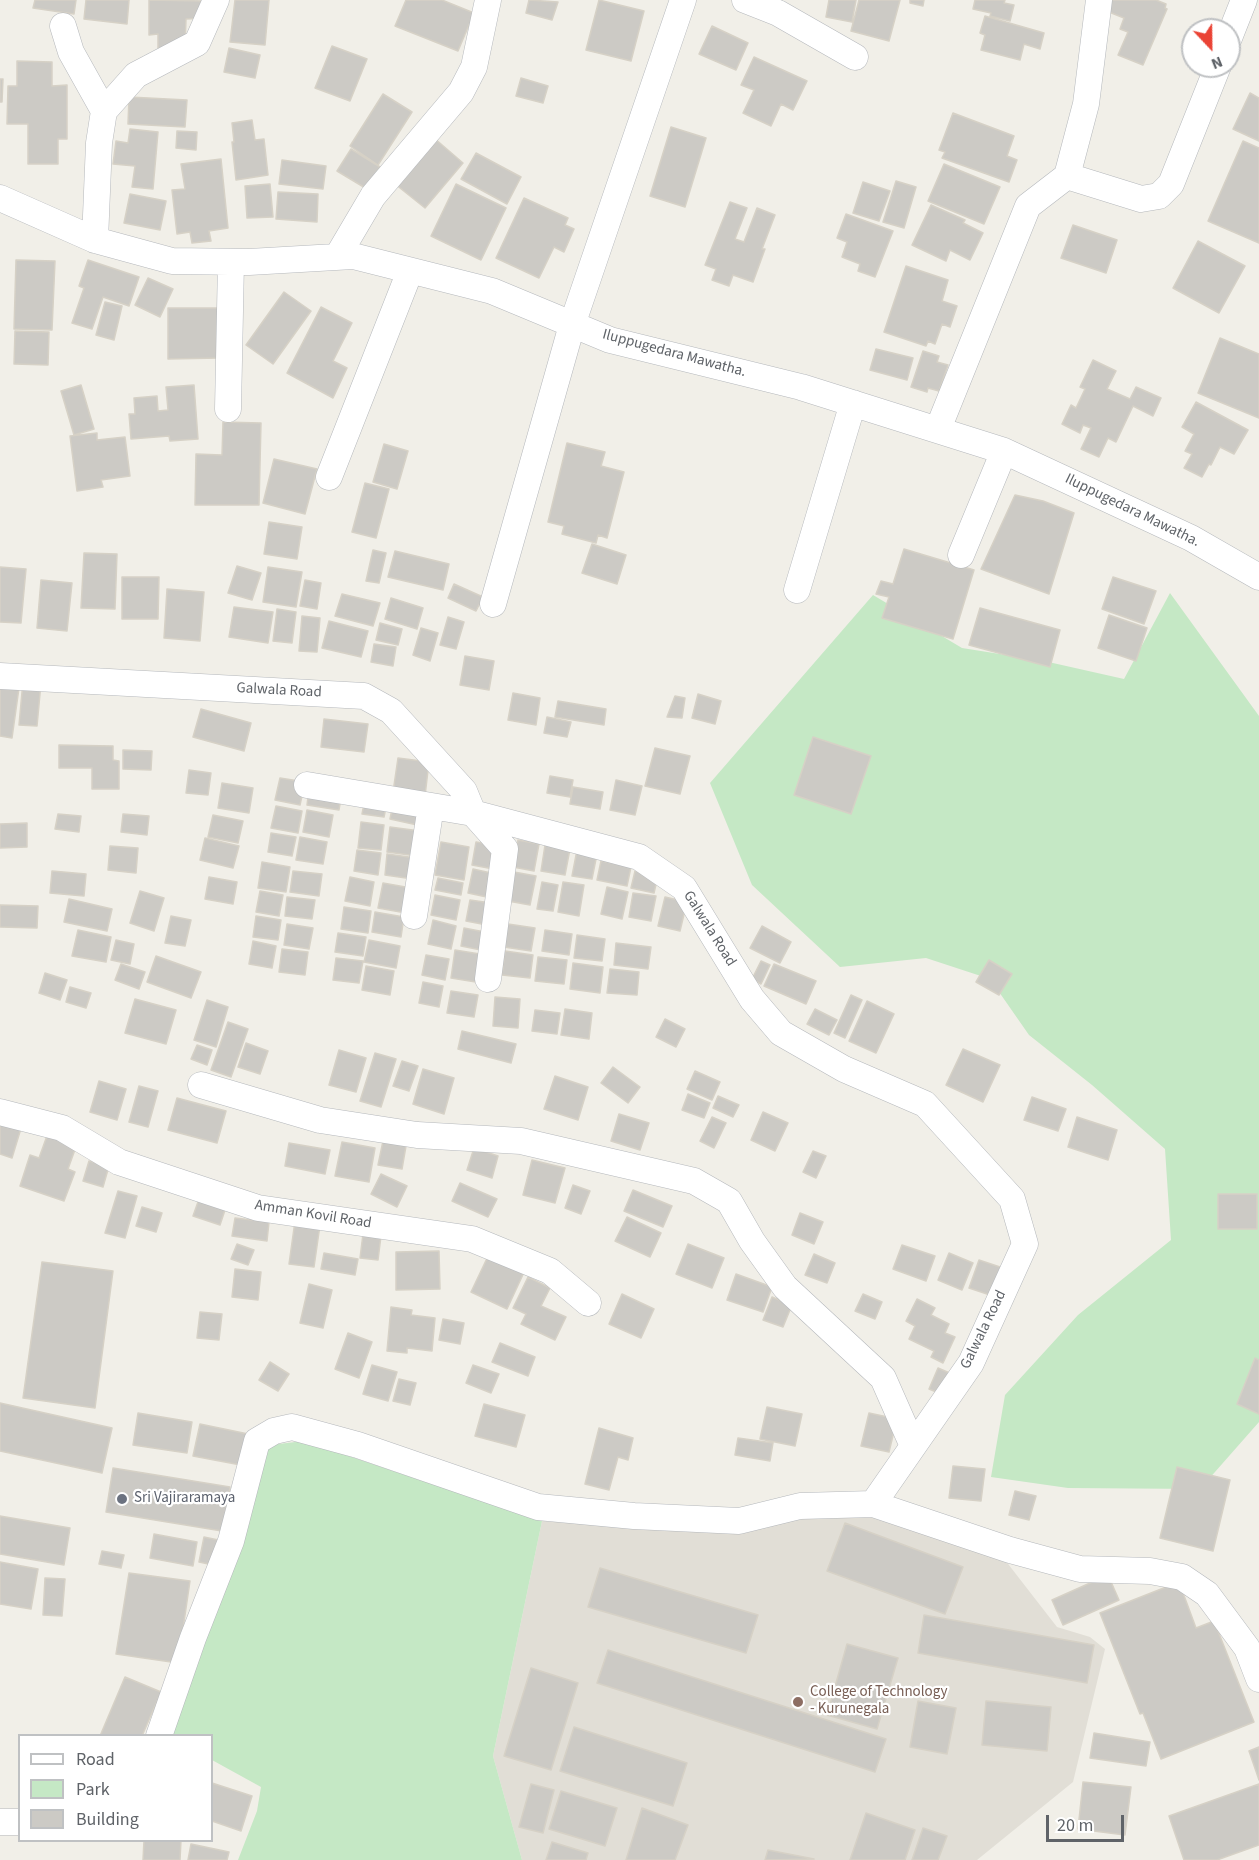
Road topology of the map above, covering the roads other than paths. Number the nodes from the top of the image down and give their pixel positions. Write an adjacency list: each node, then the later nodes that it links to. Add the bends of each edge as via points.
1 (216, 0): 11 (street, via 197,43 136,75)
2 (488, 0): 15 (street, via 474,67 461,92 373,196)
3 (683, 0): 18 (street)
4 (745, 0): 9 (street, via 778,13)
5 (1099, 0): 12 (street, via 1086,104)
6 (1244, 0): 7 (street)
7 (1237, 18)
8 (63, 26): 11 (street, via 71,52)
9 (855, 57)
10 (1213, 78): 12 (street, via 1171,184 1159,196 1141,199)
11 (104, 111): 14 (street)
12 (1067, 177): 21 (street, via 1028,206)
13 (0, 198): 14 (street, Iluppugedara Mawatha.)
14 (95, 240): 16 (street, Iluppugedara Mawatha., via 172,261)
15 (337, 257): 16 (street, Iluppugedara Mawatha.); 17 (street, Iluppugedara Mawatha., via 353,256)
16 (231, 262): 20 (street)
17 (410, 271): 18 (street, Iluppugedara Mawatha., via 492,291); 23 (street)
18 (572, 324): 19 (street, Iluppugedara Mawatha., via 610,340); 27 (street)
19 (853, 403): 21 (street, Iluppugedara Mawatha.); 26 (street)
20 (228, 409)
21 (938, 429): 22 (street, Iluppugedara Mawatha.)
22 (1004, 451): 24 (street); 25 (street, Iluppugedara Mawatha., via 1191,538)
23 (329, 477)
24 (961, 555)
25 (1259, 577)
26 (797, 590)
27 (494, 604)
28 (0, 676): 31 (street, Galwala Road, via 364,696 391,711 464,791)
29 (307, 785): 30 (street)
30 (431, 806): 31 (street); 32 (street)
31 (473, 813): 33 (street, via 505,849); 37 (street, Galwala Road, via 639,857 684,888 752,999 781,1033 844,1069 925,1104 1012,1199 1025,1244 971,1363)
32 (414, 916)
33 (488, 979)
34 (201, 1085): 37 (street, via 320,1120 417,1135 521,1141 694,1181 729,1201 785,1287 883,1378)
35 (0, 1112): 36 (street, Amman Kovil Road, via 62,1128 119,1162 258,1208 472,1239 550,1271)
36 (588, 1303)
37 (913, 1446): 38 (street, Galwala Road)
38 (873, 1504): 39 (street, via 1080,1569 1150,1571 1182,1577 1207,1594 1247,1648); 40 (street, via 800,1506 740,1521 538,1507 358,1445 292,1427 274,1431 257,1441 231,1541)
39 (1259, 1679)
40 (160, 1734)
41 (0, 1822): 42 (street)
42 (18, 1822)

